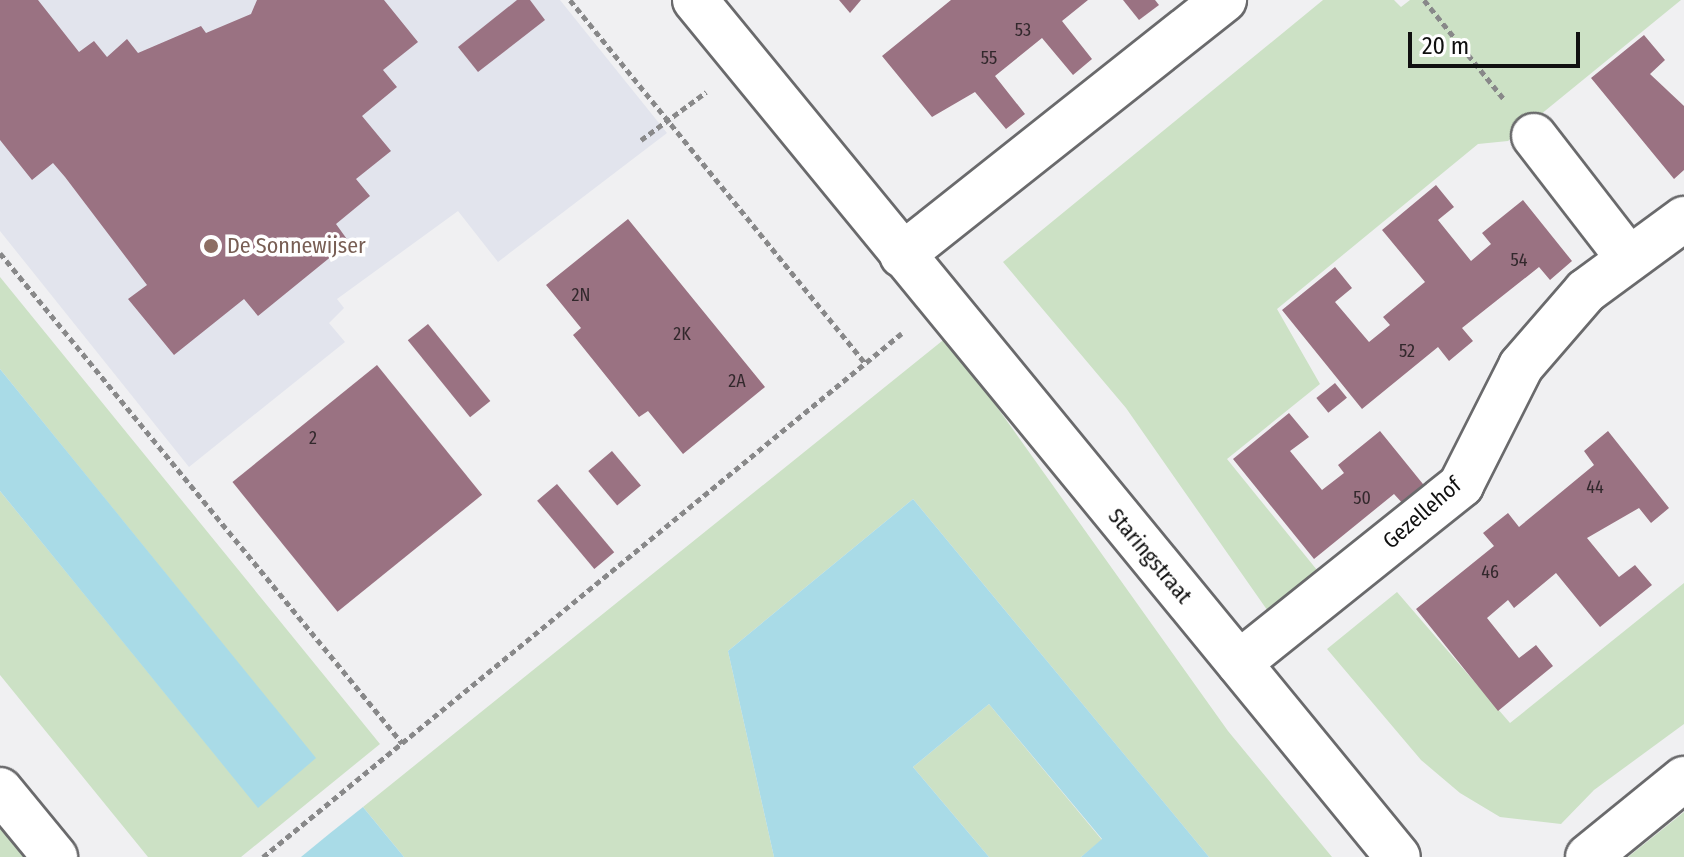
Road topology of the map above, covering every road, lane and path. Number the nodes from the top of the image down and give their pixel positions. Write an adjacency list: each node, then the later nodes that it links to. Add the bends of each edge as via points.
1 (570, 0): 6 (path)
2 (695, 0): 5 (street, Staringstraat)
3 (1224, 0): 11 (street)
4 (1424, 0): 7 (path)
5 (745, 62): 6 (path); 11 (street, Staringstraat)
6 (668, 121): 8 (path); 14 (path)
7 (1534, 136): 12 (street)
8 (641, 140)
9 (1684, 219): 12 (street, Gezellehof)
10 (0, 253): 16 (path)
11 (902, 255): 13 (street, Staringstraat)
12 (1629, 259): 15 (street, Gezellehof, via 1586,291 1521,366 1461,485)
13 (940, 302): 14 (path); 15 (street, Staringstraat)
14 (865, 363): 16 (path)
15 (1239, 663): 21 (street, Staringstraat)
16 (402, 743): 20 (path)
17 (1684, 779): 22 (street)
18 (0, 790): 19 (street)
19 (55, 857)
20 (263, 857)
21 (1398, 857)
22 (1588, 857)

